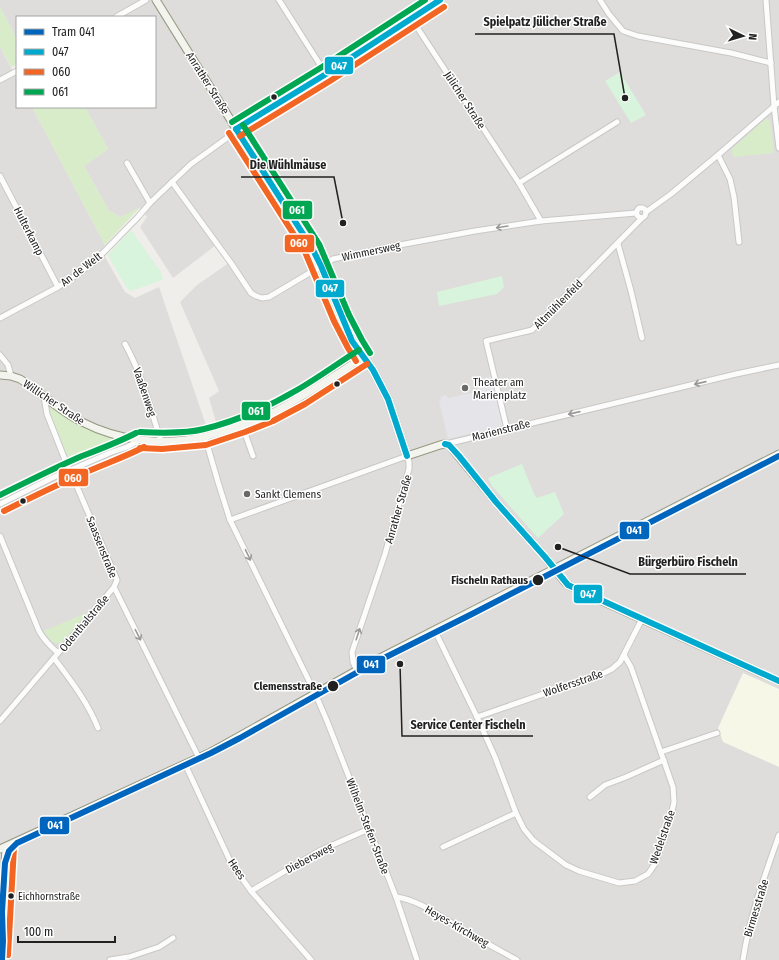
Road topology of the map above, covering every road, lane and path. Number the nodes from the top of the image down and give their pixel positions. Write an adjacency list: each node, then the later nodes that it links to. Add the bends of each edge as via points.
1 (146, 0): 7 (street)
2 (156, 0): 16 (main road, Anrather Straße)
3 (279, 0): 11 (street)
4 (440, 0): 8 (street, An de Welt)
5 (600, 0): 9 (street, via 623,31)
6 (766, 0): 9 (street)
7 (118, 16)
8 (411, 18): 11 (street, An de Welt); 22 (street, Jülicher Straße)
9 (771, 63): 14 (street)
10 (16, 72): 12 (street)
11 (326, 74): 16 (street, An de Welt)
12 (0, 80)
13 (779, 102): 14 (street, Altmühlenfeld)
14 (774, 106): 17 (street); 18 (street, Altmühlenfeld)
15 (617, 122): 22 (street)
16 (236, 129): 21 (street, An de Welt); 30 (main road, Anrather Straße)
17 (779, 148)
18 (718, 155): 24 (street, Altmühlenfeld); 28 (street, via 730,179)
19 (127, 163): 23 (street)
20 (0, 176): 31 (street, Hulterkamp)
21 (172, 182): 23 (street, An de Welt); 30 (street, Wimmersweg, via 251,293 256,296 269,297)
22 (519, 183): 27 (street, Jülicher Straße)
23 (150, 203): 31 (street, An de Welt, via 95,261)
24 (646, 212): 25 (street, via 641,208); 26 (street, Altmühlenfeld)
25 (636, 213): 26 (street); 27 (street, Wimmersweg)
26 (642, 218): 29 (street, Altmühlenfeld)
27 (541, 221): 30 (street, Wimmersweg, one-way to 30, via 405,244 333,260)
28 (739, 242)
29 (618, 244): 33 (street); 42 (street, Altmühlenfeld, via 532,330 486,341)
30 (321, 266): 36 (main road, Anrather Straße, via 352,341)
31 (58, 286): 32 (street, An de Welt)
32 (0, 318)
33 (642, 338)
34 (125, 344): 45 (street, Vaaßenweg, via 139,374)
35 (0, 355): 39 (street, via 8,365)
36 (363, 357): 41 (main road, Willicher Straße, via 301,397 270,414); 49 (main road, Anrather Straße, via 388,399)
37 (779, 365): 42 (street, Marienstraße, one-way to 42)
38 (0, 375): 39 (main road, Willicher Straße)
39 (11, 376): 40 (main road, Willicher Straße, via 20,379)
40 (44, 397): 44 (main road, Willicher Straße, via 83,423); 50 (street, Saassenstraße, via 47,414)
41 (242, 425): 43 (main road, Willicher Straße); 48 (street)
42 (507, 429): 46 (street, Marienstraße)
43 (204, 437): 45 (main road, Willicher Straße); 52 (street)
44 (140, 440): 45 (main road, Willicher Straße); 50 (street)
45 (161, 441)
46 (445, 444): 49 (main road, Marienstraße); 54 (main road, via 454,450 499,507)
47 (779, 454): 54 (main road)
48 (253, 456)
49 (407, 456): 52 (street, Marienstraße); 61 (street, Anrather Straße, one-way to 49, via 352,662 352,652 385,554 409,469)
50 (69, 470): 51 (street); 55 (street, Saassenstraße, via 117,580)
51 (0, 504)
52 (230, 520): 63 (street, one-way to 63)
53 (0, 536): 58 (street, via 39,631)
54 (555, 570): 56 (main road, via 574,589); 57 (main road)
55 (114, 587): 58 (street, Odenthalstraße); 69 (street, Saassenstraße, one-way to 69)
56 (642, 619): 59 (street, Wolfersstraße); 62 (main road)
57 (435, 631): 61 (main road); 64 (street, Wedelstraße)
58 (58, 653): 60 (street, Odenthalstraße)
59 (624, 655): 64 (street, Wolfersstraße, via 616,666 604,673); 68 (street, Wedelstraße, via 631,667)
60 (54, 658): 65 (street, Odenthalstraße); 66 (street, Odenthalstraße, via 80,693)
61 (357, 671): 63 (main road)
62 (779, 681)
63 (315, 694): 69 (main road); 74 (street, Wilhelm-Stefen-Straße)
64 (477, 717): 73 (street, Wedelstraße)
65 (0, 721)
66 (98, 728)
67 (717, 734): 68 (street)
68 (661, 752): 70 (street, Wedelstraße)
69 (199, 758): 71 (main road)
70 (664, 760): 72 (street, via 605,786); 73 (street, Wedelstraße, via 673,787 674,802 671,816 655,864 648,874 635,881 619,883 595,877 566,865 533,840)
71 (185, 764): 77 (main road); 80 (street, Hees, via 231,863)
72 (590, 797)
73 (516, 813): 76 (street)
74 (369, 829): 80 (street, Diebersweg, via 321,850); 81 (street, Wilhelm-Stefen-Straße)
75 (779, 835): 89 (street, Birmesstraße, via 746,936)
76 (443, 847)
77 (3, 848): 79 (main road)
78 (0, 859): 79 (main road)
79 (5, 868): 83 (main road)
80 (251, 890): 86 (street, Hees)
81 (396, 897): 87 (street, Wilhelm-Stefen-Straße); 88 (street, Heyes-Kirchweg, via 403,897 420,905)
82 (173, 938): 84 (street, via 159,948)
83 (0, 955)
84 (129, 958): 85 (street)
85 (110, 960)
86 (311, 960)
87 (417, 960)
88 (517, 960)
89 (743, 960)

